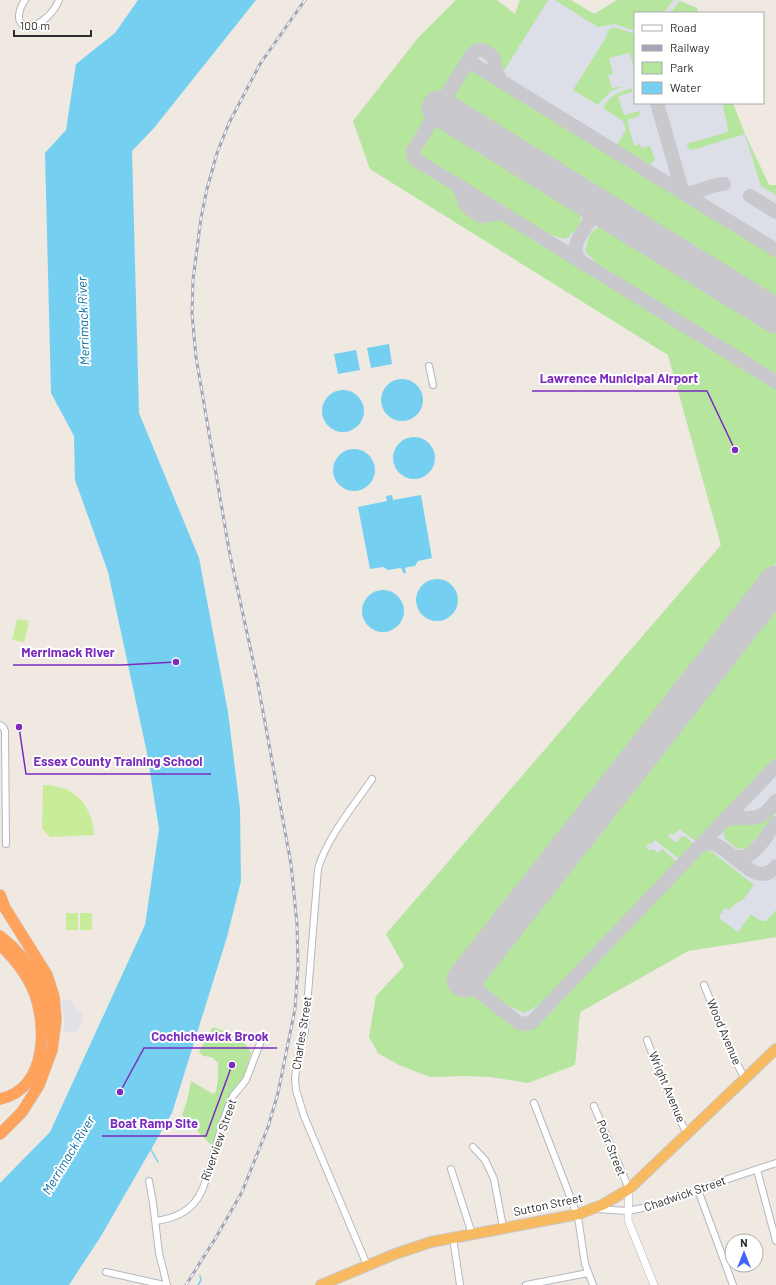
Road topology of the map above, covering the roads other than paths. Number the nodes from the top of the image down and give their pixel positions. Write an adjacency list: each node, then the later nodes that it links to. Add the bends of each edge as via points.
1 (25, 0): 2 (street, via 19,10 20,22 24,26 42,20 51,12)
2 (58, 0)
3 (429, 366): 4 (street)
4 (433, 385)
5 (0, 725): 7 (street, via 5,731)
6 (372, 779): 37 (street, Charles Street, via 328,844 318,869 305,1030 295,1078 304,1116)
7 (6, 844)
8 (0, 896): 15 (highway, via 47,976 54,997 55,1038)
9 (0, 936): 15 (highway, via 20,954 40,986 47,1006 50,1027)
10 (0, 945): 17 (highway, via 17,963 32,987 40,1015 41,1030 39,1058 32,1077 14,1095)
11 (704, 985): 16 (street, Wood Avenue)
12 (262, 1038): 32 (street, Riverview Street, via 249,1073 228,1107 199,1196 181,1214)
13 (647, 1040): 20 (street, Wright Avenue, via 680,1120 684,1128)
14 (776, 1049): 16 (highway, Sutton Street)
15 (47, 1060): 21 (highway, via 39,1085 28,1104)
16 (745, 1079): 20 (highway, Sutton Street)
17 (0, 1099)
18 (534, 1103): 31 (street)
19 (594, 1106): 27 (street, Poor Street)
20 (690, 1132): 27 (highway, Sutton Street)
21 (0, 1134)
22 (473, 1147): 33 (street, via 485,1160 494,1179)
23 (776, 1163): 25 (street, Chadwick Street)
24 (451, 1169): 34 (street)
25 (757, 1170): 28 (street, Chadwick Street); 36 (street)
26 (149, 1181): 32 (street)
27 (629, 1189): 29 (highway, Sutton Street); 30 (street)
28 (698, 1190): 30 (street, Chadwick Street, via 662,1204); 47 (street)
29 (593, 1209): 30 (street, Chadwick Street); 31 (highway, Sutton Street)
30 (628, 1211): 46 (street, via 628,1220)
31 (577, 1214): 33 (highway, Sutton Street); 39 (street)
32 (156, 1221): 41 (street, via 161,1262)
33 (503, 1227): 34 (highway, Sutton Street)
34 (472, 1234): 35 (highway, Sutton Street)
35 (453, 1238): 37 (highway, Sutton Street, via 414,1247); 43 (street)
36 (776, 1241)
37 (367, 1265): 42 (highway, Sutton Street)
38 (106, 1272): 40 (street)
39 (588, 1272): 44 (street); 45 (street)
40 (164, 1285)
41 (167, 1285)
42 (321, 1285)
43 (460, 1285)
44 (529, 1285)
45 (593, 1285)
46 (654, 1285)
47 (733, 1285)

